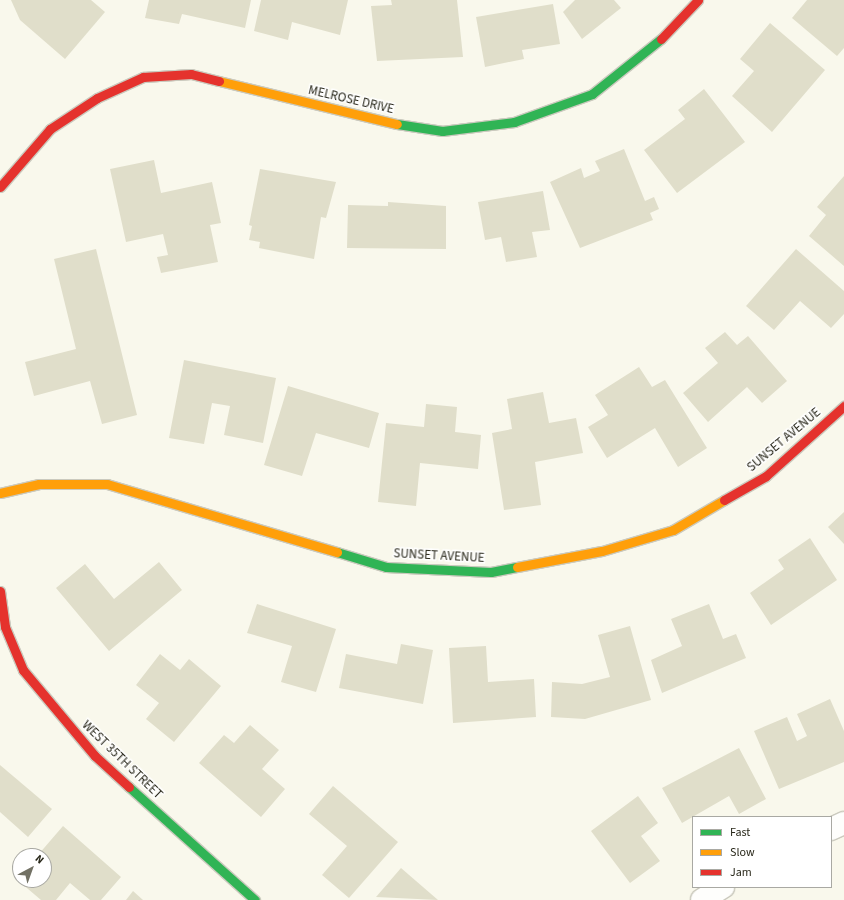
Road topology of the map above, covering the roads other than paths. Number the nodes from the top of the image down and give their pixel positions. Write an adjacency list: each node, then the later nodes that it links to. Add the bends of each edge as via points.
1 (698, 0): 2 (street, MELROSE DRIVE, via 665,36 592,94 514,122 442,130 372,120 191,74 143,76 97,98 50,129)
2 (0, 187)
3 (844, 406): 4 (street, SUNSET AVENUE, via 766,476 673,530 602,551 491,572 386,567 107,484 39,484)
4 (0, 493)
5 (0, 591): 9 (street, WEST 35TH STREET, via 5,627 24,670 53,709 95,756)
6 (844, 823): 7 (street)
7 (832, 829)
8 (721, 888): 10 (street)
9 (255, 900)
10 (702, 900)

